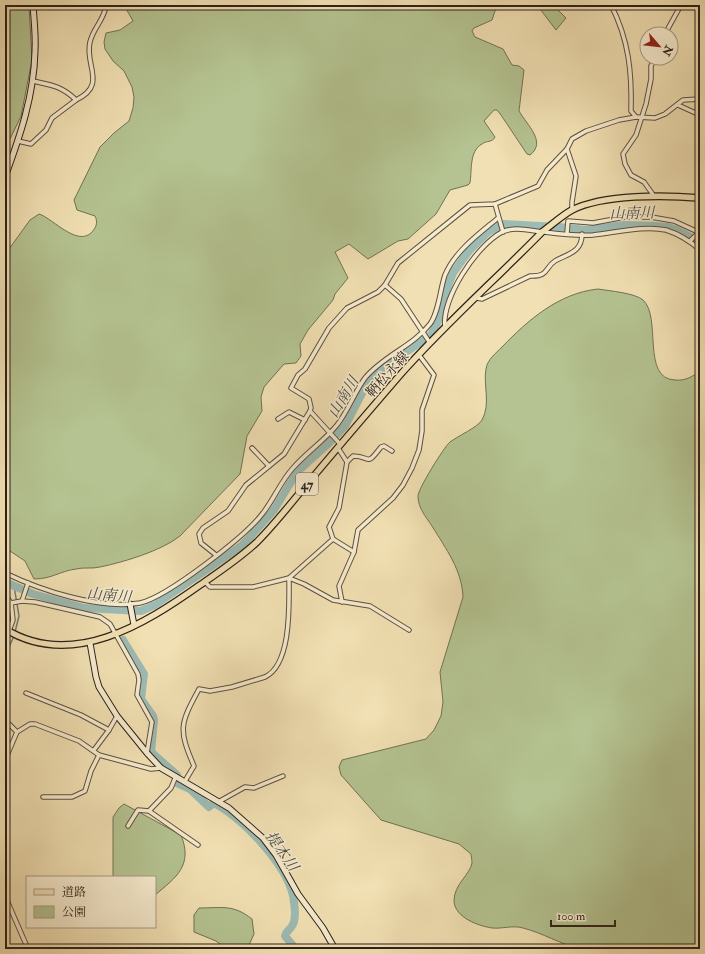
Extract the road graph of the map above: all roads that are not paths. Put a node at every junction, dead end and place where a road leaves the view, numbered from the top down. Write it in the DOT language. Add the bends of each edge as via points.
graph roads {
  1 [pos="33,5"];
  2 [pos="106,5"];
  3 [pos="610,5"];
  4 [pos="681,5"];
  5 [pos="669,26"];
  6 [pos="651,66"];
  7 [pos="33,81"];
  8 [pos="700,99"];
  9 [pos="76,100"];
  10 [pos="678,105"];
  11 [pos="700,115"];
  12 [pos="636,117"];
  13 [pos="641,118"];
  14 [pos="18,140"];
  15 [pos="567,149"];
  16 [pos="5,177"];
  17 [pos="654,197"];
  18 [pos="700,198"];
  19 [pos="495,204"];
  20 [pos="572,210"];
  21 [pos="498,219"];
  22 [pos="502,231"];
  23 [pos="544,231"];
  24 [pos="567,232"];
  25 [pos="698,232"];
  26 [pos="582,234"];
  27 [pos="691,241"];
  28 [pos="700,250"];
  29 [pos="386,285"];
  30 [pos="477,298"];
  31 [pos="445,329"];
  32 [pos="422,333"];
  33 [pos="430,342"];
  34 [pos="419,356"];
  35 [pos="310,411"];
  36 [pos="278,419"];
  37 [pos="305,420"];
  38 [pos="330,435"];
  39 [pos="338,445"];
  40 [pos="252,448"];
  41 [pos="392,451"];
  42 [pos="347,462"];
  43 [pos="269,466"];
  44 [pos="333,539"];
  45 [pos="354,552"];
  46 [pos="216,555"];
  47 [pos="5,573"];
  48 [pos="289,578"];
  49 [pos="205,582"];
  50 [pos="28,585"];
  51 [pos="5,595"];
  52 [pos="18,601"];
  53 [pos="342,602"];
  54 [pos="130,605"];
  55 [pos="134,625"];
  56 [pos="409,630"];
  57 [pos="8,631"];
  58 [pos="116,634"];
  59 [pos="5,642"];
  60 [pos="90,643"];
  61 [pos="26,693"];
  62 [pos="117,716"];
  63 [pos="5,720"];
  64 [pos="110,730"];
  65 [pos="17,732"];
  66 [pos="94,750"];
  67 [pos="147,753"];
  68 [pos="99,755"];
  69 [pos="5,760"];
  70 [pos="161,768"];
  71 [pos="176,776"];
  72 [pos="283,776"];
  73 [pos="185,781"];
  74 [pos="43,797"];
  75 [pos="220,801"];
  76 [pos="149,811"];
  77 [pos="128,826"];
  78 [pos="198,845"];
  79 [pos="5,896"];
  80 [pos="28,949"];
  81 [pos="335,949"];
  1 -- 7 [label="street" via="36,51"];
  2 -- 9 [label="street" via="106,12 92,33 89,43 93,83 84,96"];
  3 -- 12 [label="street" via="625,43 631,78 631,111"];
  4 -- 5 [label="street"];
  6 -- 13 [label="street" via="651,79"];
  7 -- 9 [label="street" via="57,86"];
  7 -- 14 [label="street" via="25,121"];
  8 -- 10 [label="street" via="683,100"];
  9 -- 14 [label="street" via="52,118 46,130 31,144"];
  10 -- 11 [label="street"];
  10 -- 13 [label="street" via="655,118"];
  12 -- 13 [label="street"];
  12 -- 15 [label="street" via="586,131 572,139"];
  13 -- 17 [label="street" via="634,141 623,154 631,175 644,182"];
  14 -- 16 [label="street"];
  15 -- 19 [label="street" via="547,170 538,186"];
  15 -- 20 [label="street" via="576,176"];
  17 -- 18 [label="main road, 鞆松永線 / 47"];
  17 -- 20 [label="main road, 鞆松永線 / 47" via="607,200"];
  19 -- 21 [label="street"];
  19 -- 29 [label="street" via="470,205 398,263"];
  20 -- 23 [label="main road, 鞆松永線 / 47"];
  21 -- 22 [label="street"];
  21 -- 32 [label="street" via="470,242 454,260 445,276 432,322"];
  22 -- 23 [label="street"];
  22 -- 31 [label="street" via="476,256 459,279 444,321"];
  23 -- 24 [label="street"];
  23 -- 30 [label="main road, 鞆松永線 / 47"];
  24 -- 25 [label="street" via="568,221 593,223 625,217 651,217 674,221"];
  24 -- 26 [label="street"];
  25 -- 27 [label="street"];
  26 -- 27 [label="street" via="665,230"];
  26 -- 30 [label="street" via="573,254 554,262 548,270 482,299"];
  27 -- 28 [label="street"];
  29 -- 32 [label="street" via="401,299"];
  29 -- 35 [label="street" via="347,308 329,328 291,386 309,399"];
  30 -- 31 [label="main road, 鞆松永線 / 47"];
  31 -- 33 [label="main road, 鞆松永線 / 47"];
  32 -- 33 [label="street"];
  32 -- 38 [label="street" via="374,369 362,383"];
  33 -- 34 [label="main road, 鞆松永線 / 47"];
  34 -- 39 [label="main road, 鞆松永線 / 47"];
  34 -- 45 [label="street" via="434,375 422,410 419,450 403,485 358,530"];
  35 -- 37 [label="street"];
  35 -- 38 [label="street"];
  36 -- 37 [label="street" via="289,412"];
  37 -- 43 [label="street" via="284,454"];
  38 -- 39 [label="street"];
  38 -- 46 [label="street" via="291,470 263,514 246,532"];
  39 -- 42 [label="street"];
  39 -- 49 [label="main road, 鞆松永線 / 47" via="256,542"];
  40 -- 43 [label="street"];
  41 -- 42 [label="street" via="384,446 371,460 353,456"];
  42 -- 44 [label="street" via="339,508 329,527"];
  43 -- 46 [label="street" via="242,489 228,511 203,528 200,534 202,543"];
  44 -- 45 [label="street"];
  44 -- 48 [label="street"];
  45 -- 53 [label="street" via="339,586"];
  46 -- 54 [label="street" via="173,586 148,600"];
  47 -- 50 [label="street"];
  48 -- 49 [label="street" via="253,587 210,587"];
  48 -- 53 [label="street"];
  48 -- 73 [label="street" via="289,611 283,656 265,677 210,691 199,689 183,728 183,740 194,766"];
  49 -- 55 [label="main road, 鞆松永線 / 47" via="158,614"];
  50 -- 52 [label="street"];
  50 -- 54 [label="street" via="76,598"];
  51 -- 52 [label="street"];
  52 -- 57 [label="street"];
  52 -- 58 [label="street" via="35,602 100,617 110,624"];
  53 -- 56 [label="street" via="370,606"];
  54 -- 55 [label="street"];
  55 -- 58 [label="main road, 鞆松永線 / 47"];
  57 -- 59 [label="street"];
  57 -- 60 [label="main road, 鞆松永線 / 47" via="49,644"];
  58 -- 60 [label="main road, 鞆松永線 / 47"];
  58 -- 67 [label="street" via="138,674 137,695 152,722"];
  60 -- 62 [label="street" via="99,687"];
  61 -- 64 [label="street" via="81,715"];
  62 -- 64 [label="street"];
  62 -- 67 [label="street"];
  63 -- 65 [label="street"];
  64 -- 66 [label="street"];
  65 -- 66 [label="street" via="30,724 35,724 79,741"];
  65 -- 69 [label="street"];
  66 -- 68 [label="street"];
  67 -- 70 [label="street"];
  68 -- 70 [label="street" via="151,769"];
  68 -- 74 [label="street" via="85,791 72,798"];
  70 -- 71 [label="street"];
  71 -- 73 [label="street"];
  71 -- 76 [label="street" via="171,788"];
  72 -- 75 [label="street" via="254,788 244,787"];
  73 -- 75 [label="street"];
  75 -- 81 [label="street" via="263,838"];
  76 -- 77 [label="street" via="138,810"];
  76 -- 78 [label="street"];
  79 -- 80 [label="street"];
}
